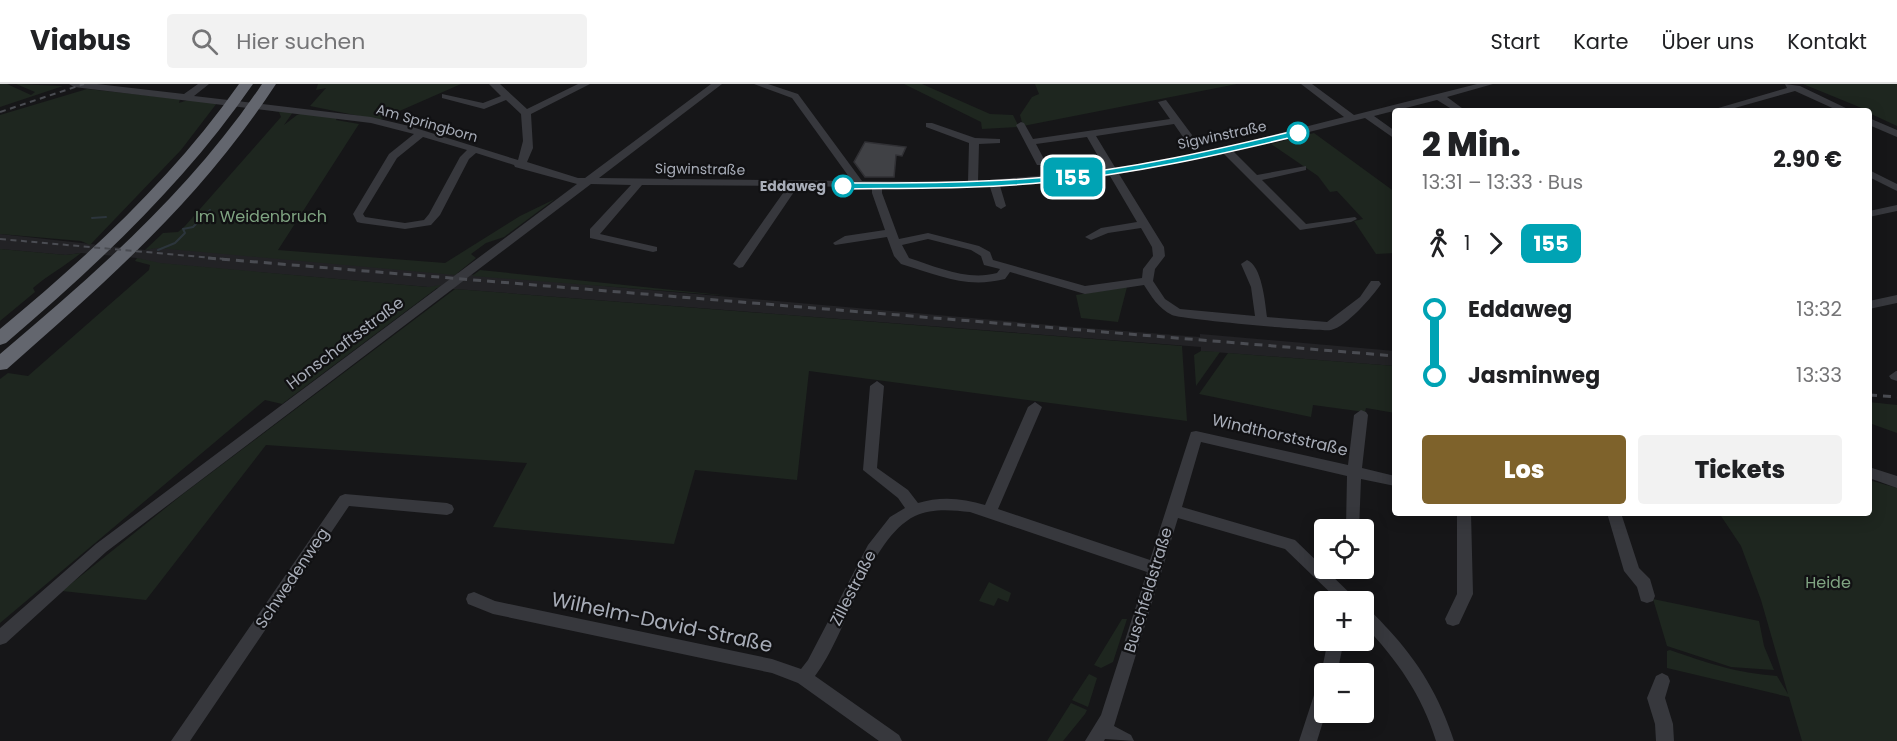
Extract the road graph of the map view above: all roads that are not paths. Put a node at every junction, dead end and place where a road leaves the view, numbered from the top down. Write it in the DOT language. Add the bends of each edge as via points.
graph roads {
  1 [pos="74,84"];
  2 [pos="204,84"];
  3 [pos="494,84"];
  4 [pos="585,84"];
  5 [pos="717,84"];
  6 [pos="759,84"];
  7 [pos="1306,84"];
  8 [pos="1488,84"];
  9 [pos="244,86"];
  10 [pos="1792,86"];
  11 [pos="268,87"];
  12 [pos="445,96"];
  13 [pos="509,96"];
  14 [pos="1440,97"];
  15 [pos="185,98"];
  16 [pos="1163,102"];
  17 [pos="1741,104"];
  18 [pos="1395,108"];
  19 [pos="1456,108"];
  20 [pos="1725,108"];
  21 [pos="1749,108"];
  22 [pos="1840,108"];
  23 [pos="1392,109"];
  24 [pos="526,113"];
  25 [pos="1367,115"];
  26 [pos="1353,119"];
  27 [pos="1176,121"];
  28 [pos="1872,122"];
  29 [pos="929,125"];
  30 [pos="1021,125"];
  31 [pos="422,133"];
  32 [pos="1090,134"];
  33 [pos="1392,134"];
  34 [pos="1897,134"];
  35 [pos="1187,135"];
  36 [pos="974,141"];
  37 [pos="996,141"];
  38 [pos="1030,142"];
  39 [pos="474,150"];
  40 [pos="1227,151"];
  41 [pos="1041,162"];
  42 [pos="519,165"];
  43 [pos="1302,168"];
  44 [pos="604,169"];
  45 [pos="1114,172"];
  46 [pos="1872,175"];
  47 [pos="1255,179"];
  48 [pos="586,182"];
  49 [pos="623,183"];
  50 [pos="639,183"];
  51 [pos="994,184"];
  52 [pos="794,185"];
  53 [pos="973,185"];
  54 [pos="858,186"];
  55 [pos="877,186"];
  56 [pos="1897,188"];
  57 [pos="1000,207"];
  58 [pos="1897,208"];
  59 [pos="1872,213"];
  60 [pos="1352,219"];
  61 [pos="1143,224"];
  62 [pos="1091,237"];
  63 [pos="894,238"];
  64 [pos="839,243"];
  65 [pos="653,249"];
  66 [pos="739,264"];
  67 [pos="1247,264"];
  68 [pos="1007,267"];
  69 [pos="1147,281"];
  70 [pos="1375,284"];
  71 [pos="1897,299"];
  72 [pos="1872,304"];
  73 [pos="1262,322"];
  74 [pos="0,339"];
  75 [pos="0,364"];
  76 [pos="877,386"];
  77 [pos="1035,407"];
  78 [pos="1361,415"];
  79 [pos="1196,436"];
  80 [pos="1355,471"];
  81 [pos="1872,473"];
  82 [pos="1392,479"];
  83 [pos="1897,482"];
  84 [pos="447,509"];
  85 [pos="915,510"];
  86 [pos="1172,510"];
  87 [pos="989,512"];
  88 [pos="1464,516"];
  89 [pos="1615,516"];
  90 [pos="1353,519"];
  91 [pos="1155,568"];
  92 [pos="1339,591"];
  93 [pos="1647,596"];
  94 [pos="474,599"];
  95 [pos="1453,619"];
  96 [pos="1374,626"];
  97 [pos="0,638"];
  98 [pos="804,678"];
  99 [pos="1662,681"];
  100 [pos="1314,723"];
  101 [pos="1099,735"];
  102 [pos="180,741"];
  103 [pos="893,741"];
  104 [pos="1125,741"];
  105 [pos="1308,741"];
  106 [pos="1445,741"];
  107 [pos="1665,741"];
  1 -- 15 [label="street, Am Springborn"];
  2 -- 15 [label="street"];
  3 -- 13 [label="street"];
  4 -- 24 [label="street"];
  5 -- 44 [label="street, Honschaftsstraße"];
  6 -- 54 [label="street" via="795,96"];
  7 -- 26 [label="street"];
  8 -- 14 [label="street, Sigwinstraße"];
  9 -- 74 [label="highway" via="173,176 117,234"];
  10 -- 17 [label="street"];
  10 -- 22 [label="street"];
  11 -- 75 [label="highway" via="199,177 143,236"];
  12 -- 13 [label="street" via="484,106"];
  13 -- 24 [label="street"];
  14 -- 18 [label="street, Sigwinstraße"];
  14 -- 19 [label="street"];
  15 -- 31 [label="street, Am Springborn" via="341,116"];
  16 -- 27 [label="street"];
  17 -- 20 [label="street"];
  17 -- 21 [label="street"];
  23 -- 25 [label="street, Sigwinstraße"];
  24 -- 42 [label="street" via="528,152"];
  25 -- 26 [label="street, Sigwinstraße"];
  25 -- 33 [label="street"];
  26 -- 40 [label="street, Sigwinstraße"];
  27 -- 32 [label="street"];
  27 -- 35 [label="street"];
  28 -- 34 [label="street"];
  29 -- 36 [label="street"];
  30 -- 38 [label="street"];
  31 -- 39 [label="street, Am Springborn"];
  31 -- 39 [label="street" via="393,156 358,214 362,220 405,226 427,223 465,157"];
  32 -- 38 [label="street"];
  32 -- 45 [label="street"];
  36 -- 37 [label="street"];
  36 -- 53 [label="street"];
  38 -- 41 [label="street"];
  39 -- 42 [label="street, Am Springborn"];
  40 -- 45 [label="street, Sigwinstraße"];
  40 -- 47 [label="street"];
  42 -- 48 [label="street, Am Springborn"];
  43 -- 47 [label="street"];
  44 -- 48 [label="street, Honschaftsstraße"];
  44 -- 49 [label="street" via="604,175"];
  45 -- 51 [label="street, Sigwinstraße"];
  45 -- 61 [label="street"];
  46 -- 56 [label="street"];
  47 -- 60 [label="street" via="1304,228"];
  48 -- 49 [label="street, Sigwinstraße"];
  48 -- 97 [label="street, Honschaftsstraße" via="101,548"];
  49 -- 50 [label="street, Sigwinstraße"];
  50 -- 52 [label="street, Sigwinstraße"];
  50 -- 65 [label="street" via="594,231 594,236"];
  51 -- 53 [label="street, Sigwinstraße"];
  51 -- 57 [label="street"];
  52 -- 54 [label="street, Sigwinstraße"];
  52 -- 66 [label="street"];
  53 -- 55 [label="street, Sigwinstraße"];
  54 -- 55 [label="street, Sigwinstraße"];
  55 -- 63 [label="street"];
  58 -- 59 [label="street"];
  61 -- 62 [label="street" via="1105,230"];
  61 -- 69 [label="street" via="1158,247 1159,256 1149,269"];
  63 -- 64 [label="street" via="845,239"];
  63 -- 68 [label="street" via="928,236 975,248 986,254 988,262"];
  63 -- 68 [label="street" via="905,261 969,280 1001,276"];
  67 -- 73 [label="street" via="1257,287"];
  68 -- 69 [label="street" via="1085,290"];
  69 -- 73 [label="street" via="1161,302 1177,314"];
  70 -- 73 [label="street" via="1364,300 1330,326"];
  71 -- 72 [label="street"];
  76 -- 85 [label="street" via="870,470 909,499"];
  77 -- 87 [label="street"];
  78 -- 80 [label="street, Windthorststraße"];
  79 -- 80 [label="street, Windthorststraße"];
  79 -- 86 [label="street, Buschfeldstraße"];
  80 -- 82 [label="street, Windthorststraße"];
  80 -- 90 [label="street, Windthorststraße"];
  81 -- 83 [label="street"];
  84 -- 102 [label="street, Schwedenweg" via="345,500"];
  85 -- 87 [label="street, Zillestraße" via="956,504"];
  85 -- 98 [label="street, Zillestraße" via="893,522 877,542"];
  86 -- 91 [label="street, Buschfeldstraße"];
  86 -- 92 [label="street" via="1290,544"];
  87 -- 91 [label="street, Zillestraße"];
  88 -- 95 [label="street" via="1465,594"];
  89 -- 93 [label="street" via="1632,571 1644,584"];
  91 -- 101 [label="street, Buschfeldstraße"];
  94 -- 98 [label="street, Wilhelm-David-Straße" via="493,608 755,661"];
  96 -- 106 [label="street" via="1416,672"];
  98 -- 103 [label="street, Wilhelm-David-Straße"];
  99 -- 107 [label="street" via="1656,698"];
  100 -- 105 [label="street"];
  101 -- 104 [label="street"];
}
